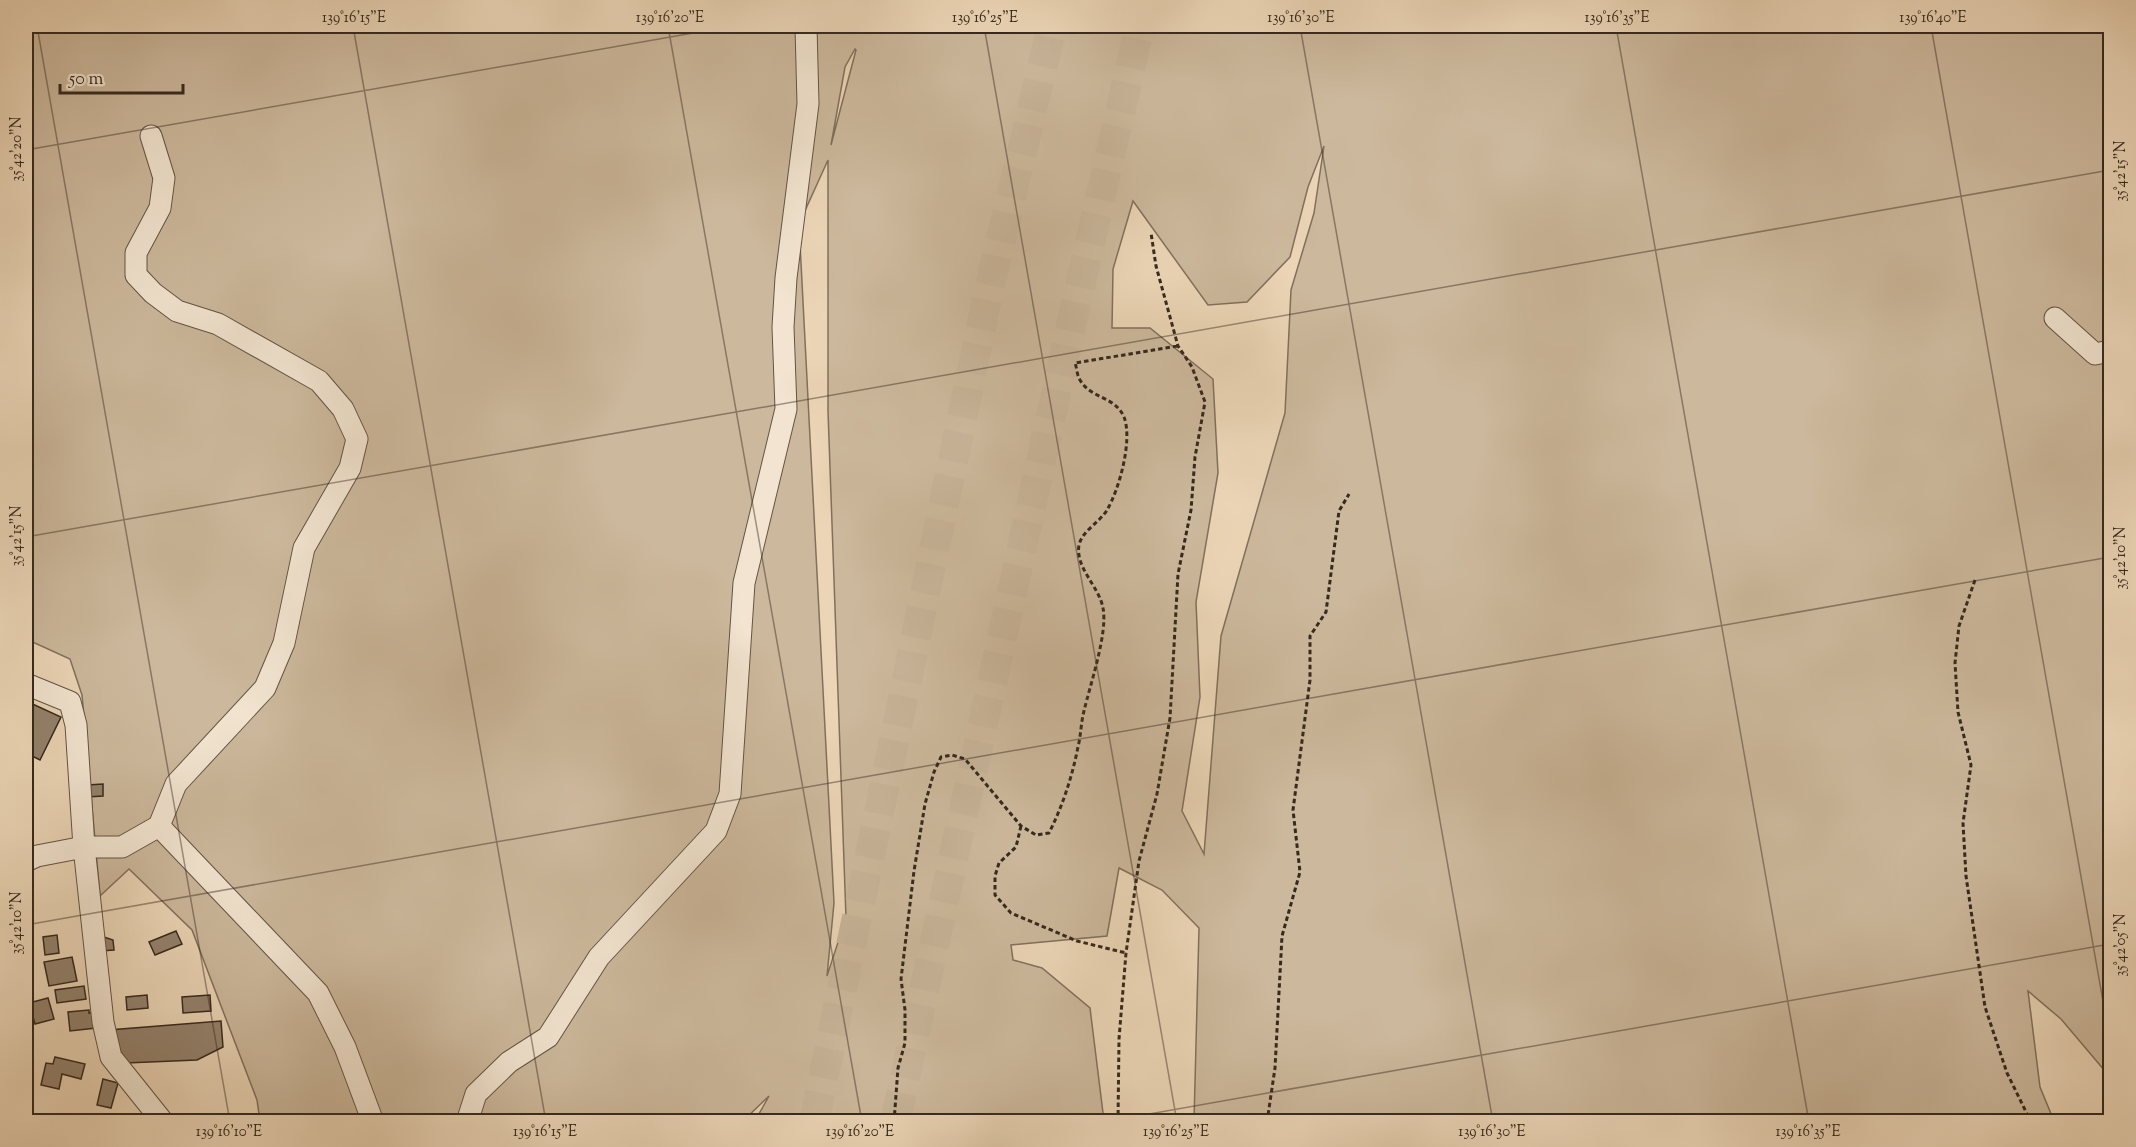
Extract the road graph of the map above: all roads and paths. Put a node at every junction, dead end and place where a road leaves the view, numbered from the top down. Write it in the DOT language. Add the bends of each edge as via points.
graph roads {
  1 [pos="807,26"];
  2 [pos="151,136"];
  3 [pos="1151,233"];
  4 [pos="2055,318"];
  5 [pos="1178,346"];
  6 [pos="2110,351"];
  7 [pos="1348,494"];
  8 [pos="1975,580"];
  9 [pos="26,684"];
  10 [pos="159,826"];
  11 [pos="1021,826"];
  12 [pos="84,848"];
  13 [pos="26,861"];
  14 [pos="1126,953"];
  15 [pos="163,1122"];
  16 [pos="373,1122"];
  17 [pos="467,1122"];
  18 [pos="894,1122"];
  19 [pos="1118,1122"];
  20 [pos="1266,1122"];
  21 [pos="2031,1122"];
  1 -- 17 [label="street" via="808,104 785,288 786,409 744,583 730,794 716,831 599,957 548,1037 509,1062 476,1094"];
  2 -- 10 [label="street" via="164,178 160,208 136,253 136,275 177,311 218,324 319,381 343,409 357,439 350,468 304,548 284,643 265,688 176,784"];
  3 -- 5 [label="path"];
  4 -- 6 [label="street" via="2095,354"];
  5 -- 11 [label="path" via="1076,363 1080,380 1093,393 1113,400 1125,418 1124,465 1106,511 1079,545 1082,567 1104,609 1072,773 1049,833 1036,835"];
  5 -- 14 [label="path" via="1192,367 1205,402 1178,574 1170,718 1157,794 1139,861"];
  7 -- 20 [label="path" via="1339,511 1326,612 1310,636 1310,680 1293,810 1300,872 1282,936 1275,1068"];
  8 -- 21 [label="path" via="1959,626 1955,663 1958,712 1971,765 1963,823 1966,876 1985,1007 2007,1073"];
  9 -- 12 [label="street" via="70,702 76,725"];
  10 -- 12 [label="street" via="122,847"];
  10 -- 16 [label="street" via="318,993 345,1047"];
  11 -- 14 [label="path" via="1016,847 999,863 995,894 1011,913 1077,940"];
  11 -- 18 [label="path" via="965,759 941,757 925,804 914,871 901,979 905,1043 898,1068"];
  12 -- 13 [label="street"];
  12 -- 15 [label="street" via="103,1022 111,1057"];
  14 -- 19 [label="path"];
}
